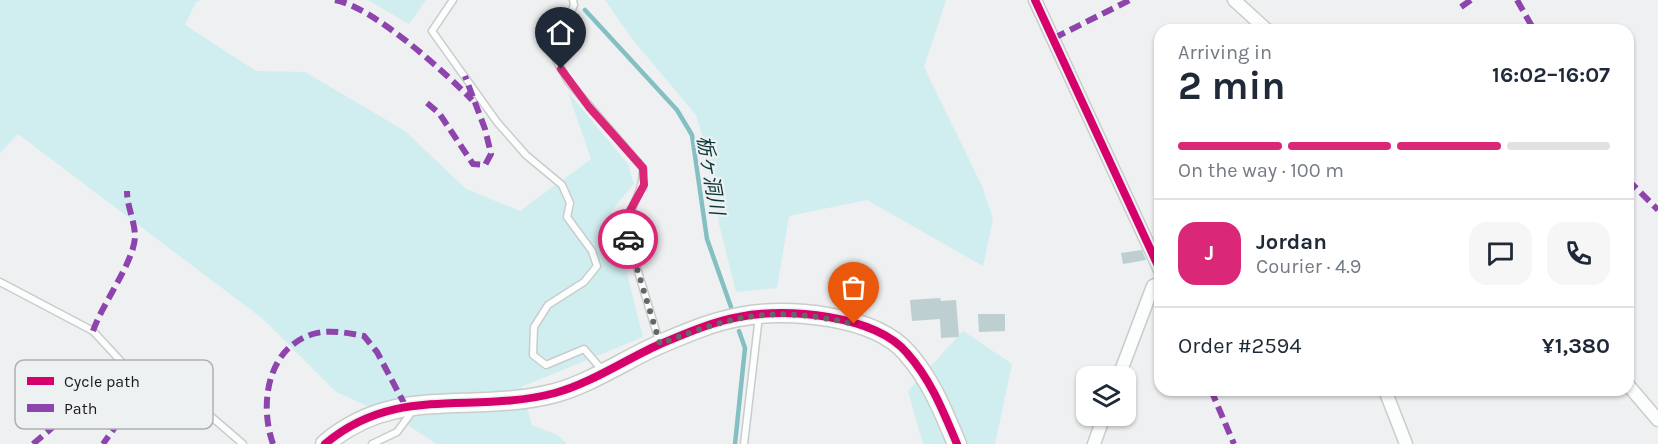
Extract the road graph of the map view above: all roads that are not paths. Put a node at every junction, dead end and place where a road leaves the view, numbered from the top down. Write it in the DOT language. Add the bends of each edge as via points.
graph roads {
  1 [pos="453,0"];
  2 [pos="573,0"];
  3 [pos="1035,0"];
  4 [pos="1234,0"];
  5 [pos="1260,24"];
  6 [pos="1154,257"];
  7 [pos="0,282"];
  8 [pos="1154,286"];
  9 [pos="759,315"];
  10 [pos="660,344"];
  11 [pos="120,360"];
  12 [pos="1123,366"];
  13 [pos="603,371"];
  14 [pos="1634,393"];
  15 [pos="1387,396"];
  16 [pos="416,406"];
  17 [pos="213,418"];
  18 [pos="1658,420"];
  19 [pos="1100,426"];
  20 [pos="243,444"];
  21 [pos="325,444"];
  22 [pos="372,444"];
  23 [pos="744,444"];
  24 [pos="957,444"];
  25 [pos="1094,444"];
  26 [pos="1406,444"];
  1 -- 13 [label="lane" via="432,30 497,122 526,155 562,185 570,203 567,217 592,251 597,266 584,282 548,306 534,327 533,355 546,365 584,349"];
  2 -- 10 [label="lane" via="554,56 568,81 643,168 644,185 626,218 627,235"];
  3 -- 6 [label="street"];
  4 -- 5 [label="street"];
  7 -- 11 [label="lane" via="93,331"];
  8 -- 12 [label="street"];
  9 -- 10 [label="street" via="711,324"];
  9 -- 23 [label="lane"];
  9 -- 24 [label="street" via="794,314 875,329 906,351 935,390"];
  10 -- 13 [label="street"];
  13 -- 16 [label="street" via="556,393"];
  14 -- 18 [label="street"];
  15 -- 26 [label="street"];
  16 -- 21 [label="street" via="405,405 361,418"];
  16 -- 22 [label="lane" via="397,432"];
  17 -- 20 [label="lane"];
  19 -- 25 [label="street"];
}
